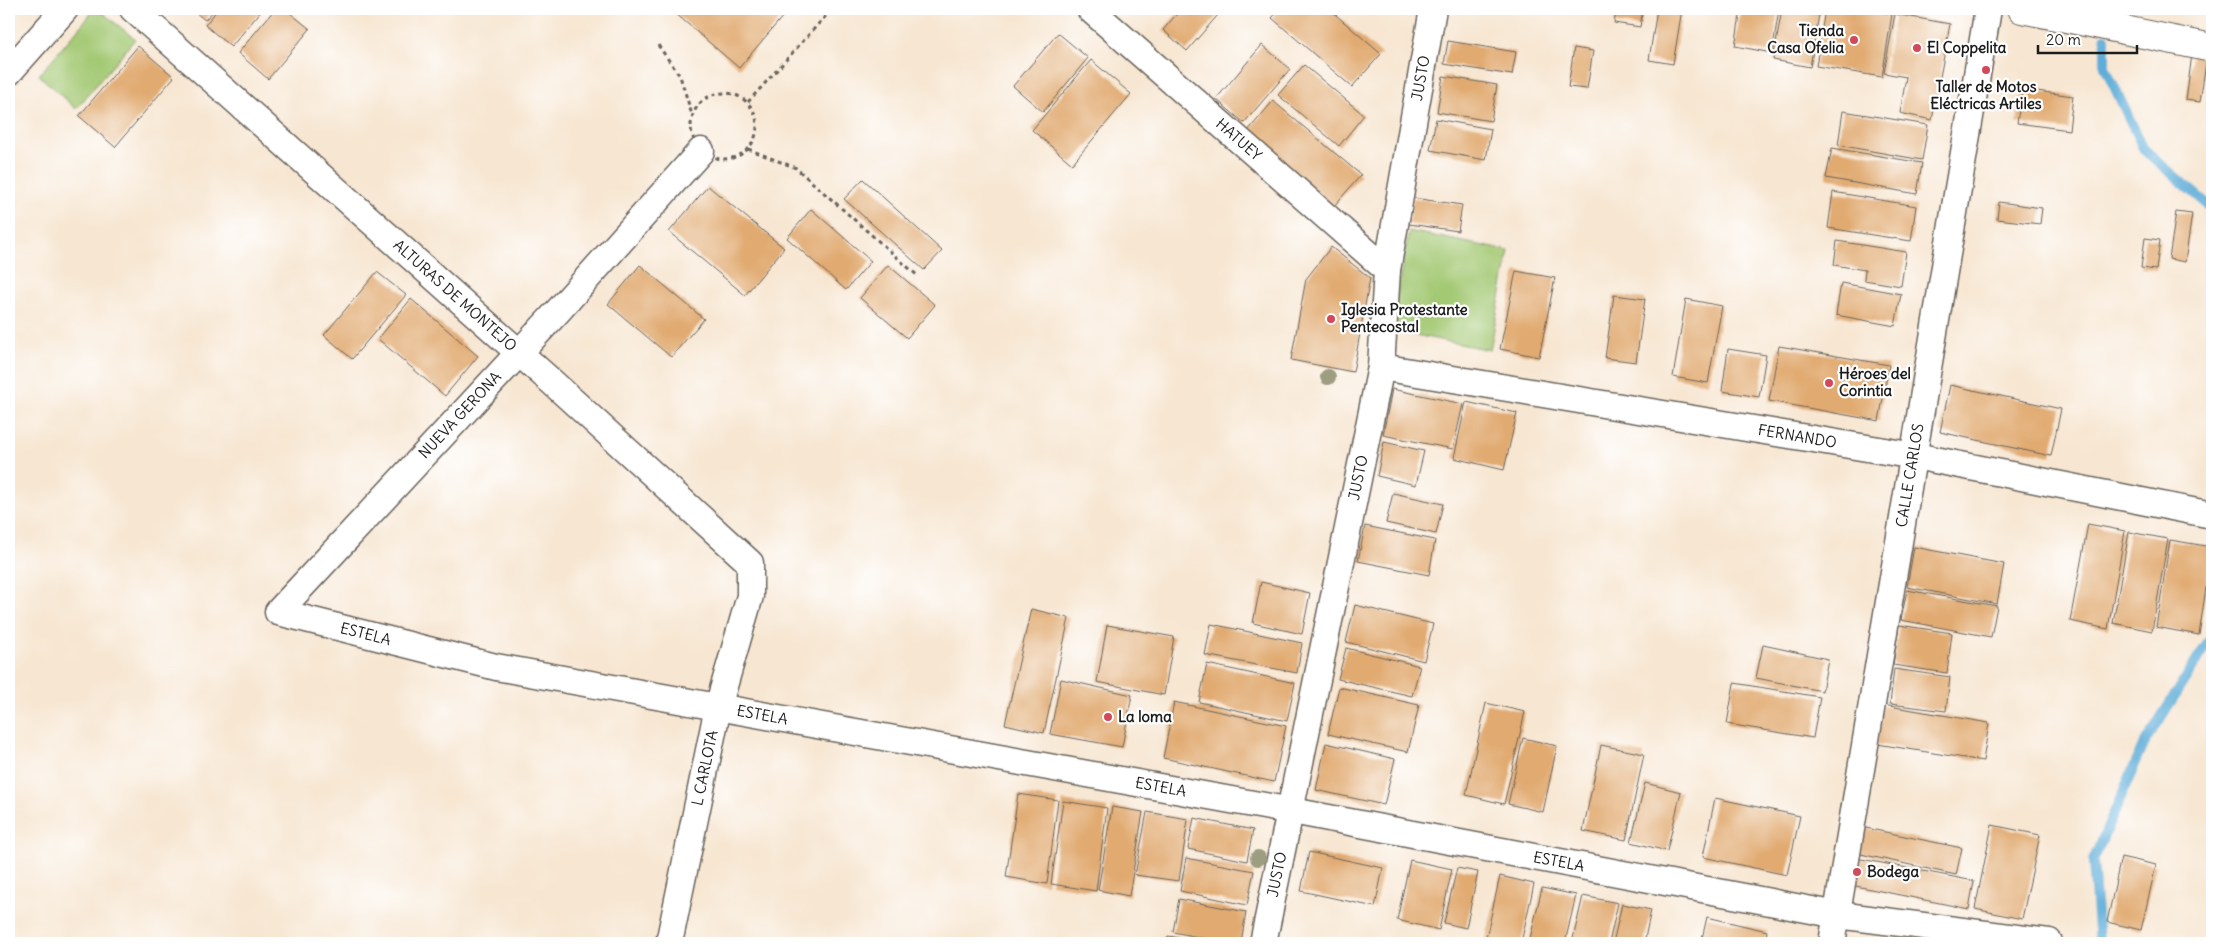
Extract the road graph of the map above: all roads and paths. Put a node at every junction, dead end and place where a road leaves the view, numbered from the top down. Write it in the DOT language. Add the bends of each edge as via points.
graph roads {
  1 [pos="64,9"];
  2 [pos="133,9"];
  3 [pos="832,9"];
  4 [pos="1090,9"];
  5 [pos="1433,9"];
  6 [pos="1988,9"];
  7 [pos="2022,9"];
  8 [pos="658,45"];
  9 [pos="2212,48"];
  10 [pos="9,72"];
  11 [pos="748,102"];
  12 [pos="692,116"];
  13 [pos="748,149"];
  14 [pos="701,150"];
  15 [pos="1387,270"];
  16 [pos="920,276"];
  17 [pos="518,353"];
  18 [pos="1381,366"];
  19 [pos="1914,456"];
  20 [pos="2208,514"];
  21 [pos="750,596"];
  22 [pos="278,612"];
  23 [pos="718,707"];
  24 [pos="1292,811"];
  25 [pos="1838,915"];
  26 [pos="2049,942"];
  27 [pos="668,943"];
  28 [pos="1263,943"];
  29 [pos="1832,943"];
  1 -- 10 [label="street"];
  2 -- 17 [label="street, ALTURAS DE MONTEJO"];
  3 -- 11 [label="path"];
  4 -- 15 [label="street, HATUEY"];
  5 -- 15 [label="street, JUSTO"];
  6 -- 19 [label="street, CALLE CARLOS"];
  7 -- 9 [label="main road"];
  8 -- 12 [label="path" via="680,76"];
  11 -- 12 [label="path" via="735,94 720,92 706,97"];
  11 -- 13 [label="path" via="756,115 758,130"];
  12 -- 14 [label="path" via="692,138"];
  13 -- 14 [label="path" via="728,159 714,158"];
  13 -- 16 [label="path" via="796,168"];
  14 -- 17 [label="street, NUEVA GERONA"];
  15 -- 18 [label="street, JUSTO"];
  17 -- 21 [label="street, ALTURAS DE MONTEJO" via="750,564"];
  17 -- 22 [label="street, NUEVA GERONA"];
  18 -- 19 [label="street, FERNANDO"];
  18 -- 24 [label="street, JUSTO"];
  19 -- 20 [label="street, FERNANDO"];
  19 -- 25 [label="street, CALLE CARLOS"];
  21 -- 23 [label="street, L CARLOTA"];
  22 -- 23 [label="street, ESTELA" via="496,667"];
  23 -- 24 [label="street, ESTELA"];
  23 -- 27 [label="street, L CARLOTA"];
  24 -- 25 [label="street, ESTELA"];
  24 -- 28 [label="street, JUSTO"];
  25 -- 26 [label="street, ESTELA"];
  25 -- 29 [label="street, CALLE CARLOS"];
}
